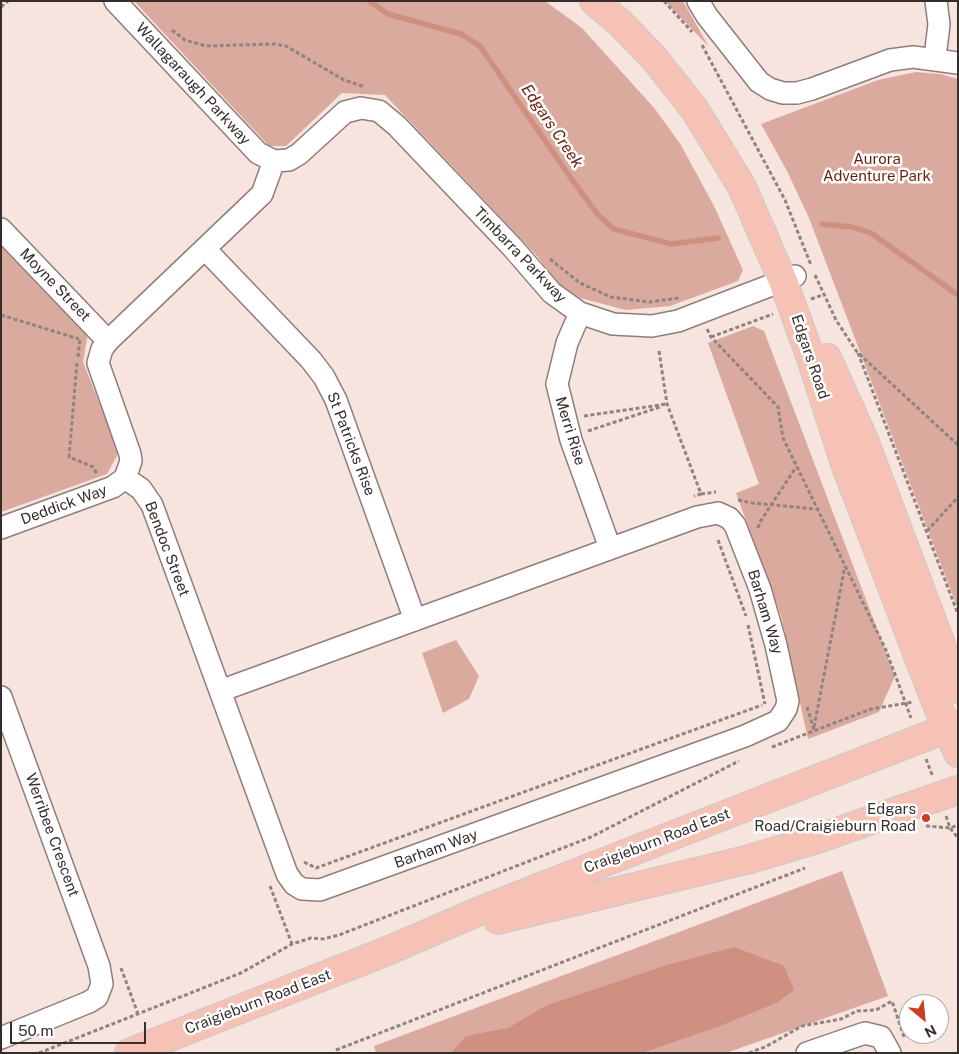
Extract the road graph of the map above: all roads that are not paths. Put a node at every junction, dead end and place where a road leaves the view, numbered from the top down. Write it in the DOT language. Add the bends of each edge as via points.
graph roads {
  1 [pos="115,1"];
  2 [pos="594,1"];
  3 [pos="625,1"];
  4 [pos="698,1"];
  5 [pos="936,1"];
  6 [pos="935,58"];
  7 [pos="958,63"];
  8 [pos="274,161"];
  9 [pos="1,229"];
  10 [pos="205,250"];
  11 [pos="789,278"];
  12 [pos="580,313"];
  13 [pos="94,336"];
  14 [pos="124,478"];
  15 [pos="1,528"];
  16 [pos="610,548"];
  17 [pos="415,620"];
  18 [pos="220,691"];
  19 [pos="945,692"];
  20 [pos="1,697"];
  21 [pos="5,721"];
  22 [pos="952,726"];
  23 [pos="958,753"];
  24 [pos="958,790"];
  25 [pos="295,868"];
  26 [pos="387,951"];
  27 [pos="1,1038"];
  28 [pos="128,1053"];
  29 [pos="807,1053"];
  30 [pos="890,1053"];
  1 -- 8 [label="street, Wallagaraugh Parkway" via="258,153"];
  2 -- 11 [label="main road, Edgars Road" via="654,58 695,110 742,187"];
  3 -- 11 [label="main road, Edgars Road" via="657,34 686,72 736,148 759,191"];
  4 -- 6 [label="street" via="759,82 783,93 812,89 890,60"];
  5 -- 6 [label="street" via="939,24"];
  6 -- 7 [label="street"];
  8 -- 10 [label="street" via="262,194"];
  8 -- 12 [label="street, Timbarra Parkway" via="293,158 352,109 378,111 387,116 506,241 552,294"];
  9 -- 13 [label="street, Moyne Street"];
  10 -- 13 [label="street"];
  10 -- 17 [label="street, St Patricks Rise" via="324,377 336,400"];
  11 -- 12 [label="street, Timbarra Parkway" via="678,322 652,326 613,324"];
  11 -- 19 [label="main road, Edgars Road" via="807,301 844,461"];
  12 -- 16 [label="street, Merri Rise" via="566,343 557,384 571,440"];
  13 -- 14 [label="street" via="102,349 98,363 132,462"];
  14 -- 15 [label="street, Deddick Way" via="103,491"];
  14 -- 18 [label="street, Bendoc Street" via="141,489 152,504"];
  16 -- 17 [label="street"];
  16 -- 25 [label="street, Barham Way" via="704,504 735,525 770,618 788,701 783,716 772,725 320,890 302,889 294,884"];
  17 -- 18 [label="street"];
  18 -- 25 [label="street, Bendoc Street"];
  19 -- 22 [label="main road, Edgars Road"];
  20 -- 21 [label="street, Werribee Crescent"];
  21 -- 27 [label="street, Werribee Crescent" via="102,974 101,990 89,1002"];
  22 -- 23 [label="main road, Edgars Road"];
  22 -- 26 [label="main road, Craigieburn Road East" via="482,910"];
  24 -- 26 [label="main road, Craigieburn Road East" via="746,860 524,912"];
  26 -- 28 [label="main road, Craigieburn Road East"];
  29 -- 30 [label="street" via="865,1033 881,1037"];
}
